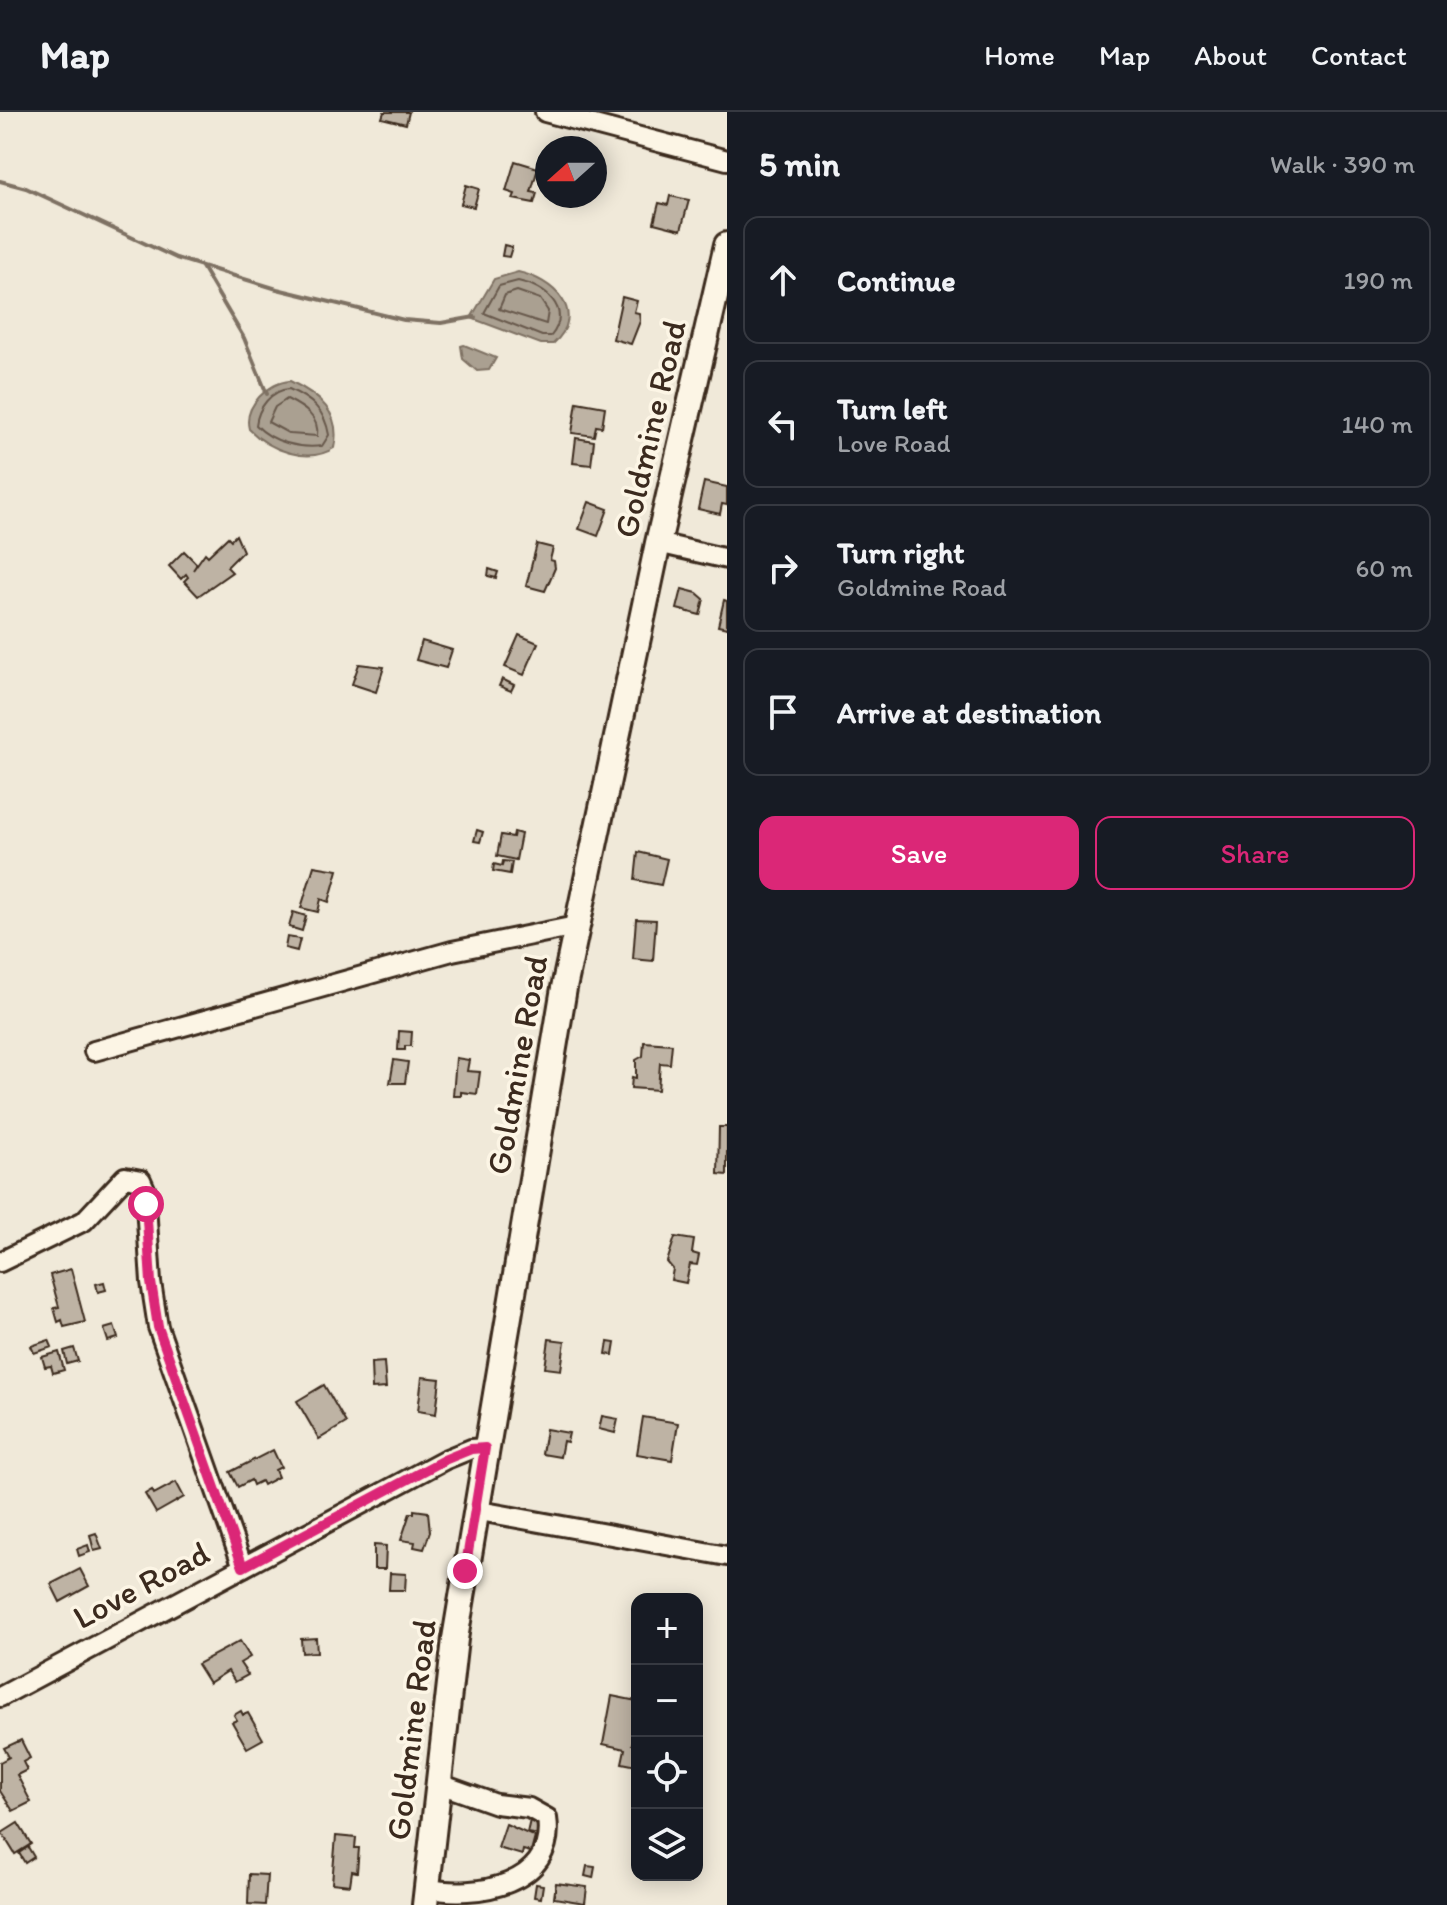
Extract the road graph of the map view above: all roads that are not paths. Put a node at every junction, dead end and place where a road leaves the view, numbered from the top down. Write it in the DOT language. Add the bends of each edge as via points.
graph roads {
  1 [pos="545,112"];
  2 [pos="727,160"];
  3 [pos="727,245"];
  4 [pos="658,543"];
  5 [pos="727,559"];
  6 [pos="576,926"];
  7 [pos="94,1051"];
  8 [pos="0,1262"];
  9 [pos="485,1448"];
  10 [pos="474,1510"];
  11 [pos="727,1556"];
  12 [pos="243,1567"];
  13 [pos="0,1697"];
  14 [pos="437,1783"];
  15 [pos="426,1896"];
  1 -- 2 [label="street"];
  3 -- 4 [label="main road, Goldmine Road"];
  4 -- 5 [label="street"];
  4 -- 6 [label="main road, Goldmine Road"];
  6 -- 7 [label="street" via="452,951"];
  6 -- 9 [label="main road, Goldmine Road"];
  8 -- 12 [label="street" via="84,1221 125,1177 141,1180 158,1327"];
  9 -- 10 [label="main road, Goldmine Road"];
  9 -- 12 [label="street, Love Road" via="444,1460"];
  10 -- 11 [label="street"];
  10 -- 14 [label="main road, Goldmine Road"];
  12 -- 13 [label="street, Love Road"];
  14 -- 15 [label="main road, Goldmine Road"];
  14 -- 15 [label="street" via="496,1804 529,1808 547,1818 549,1834 539,1862 502,1886"];
}
